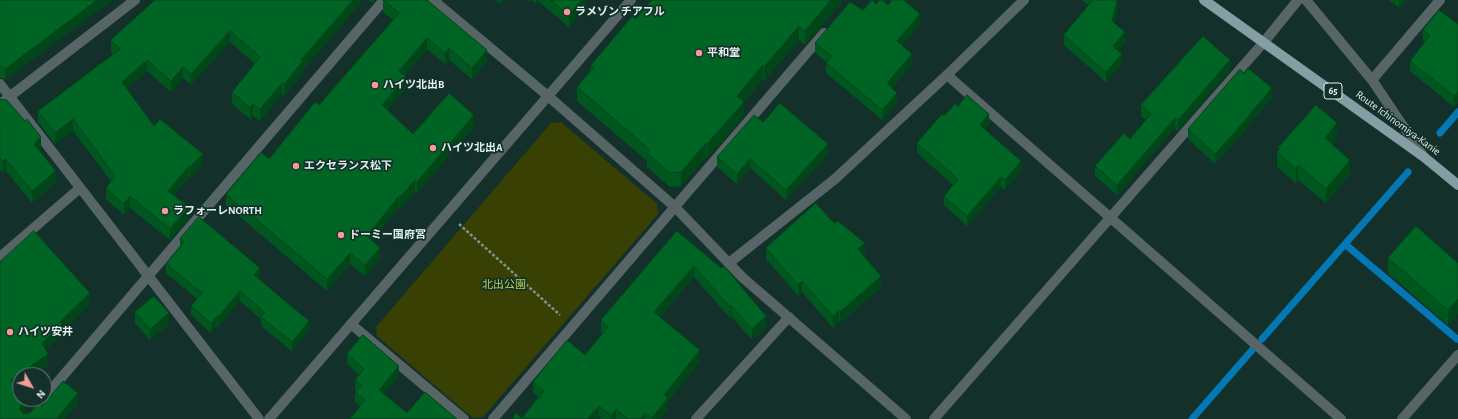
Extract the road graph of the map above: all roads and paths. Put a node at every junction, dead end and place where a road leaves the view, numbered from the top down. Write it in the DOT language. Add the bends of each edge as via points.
graph roads {
  1 [pos="135,0"];
  2 [pos="384,0"];
  3 [pos="433,0"];
  4 [pos="631,0"];
  5 [pos="1024,0"];
  6 [pos="1204,0"];
  7 [pos="1298,0"];
  8 [pos="1306,0"];
  9 [pos="1440,0"];
  10 [pos="832,24"];
  11 [pos="1264,42"];
  12 [pos="947,75"];
  13 [pos="1372,80"];
  14 [pos="0,84"];
  15 [pos="9,96"];
  16 [pos="548,96"];
  17 [pos="0,104"];
  18 [pos="1424,156"];
  19 [pos="1458,184"];
  20 [pos="80,188"];
  21 [pos="675,207"];
  22 [pos="447,213"];
  23 [pos="1110,217"];
  24 [pos="0,257"];
  25 [pos="729,263"];
  26 [pos="148,275"];
  27 [pos="789,317"];
  28 [pos="351,324"];
  29 [pos="573,326"];
  30 [pos="1458,354"];
  31 [pos="52,388"];
  32 [pos="259,419"];
  33 [pos="269,419"];
  34 [pos="464,419"];
  35 [pos="493,419"];
  36 [pos="696,419"];
  37 [pos="906,419"];
  38 [pos="934,419"];
  39 [pos="1341,419"];
  40 [pos="1402,419"];
  1 -- 15 [label="street"];
  2 -- 26 [label="street"];
  3 -- 16 [label="street"];
  4 -- 16 [label="street"];
  5 -- 12 [label="street"];
  6 -- 11 [label="main road, Route Ichinomiya-Kanie / 65"];
  7 -- 11 [label="street"];
  8 -- 13 [label="street"];
  9 -- 13 [label="street"];
  10 -- 21 [label="street"];
  11 -- 18 [label="main road, Route Ichinomiya-Kanie / 65"];
  11 -- 23 [label="street"];
  12 -- 23 [label="street"];
  12 -- 25 [label="street" via="835,179"];
  13 -- 18 [label="street"];
  14 -- 15 [label="street"];
  15 -- 17 [label="street"];
  15 -- 20 [label="street"];
  16 -- 21 [label="street"];
  16 -- 22 [label="street"];
  18 -- 19 [label="main road, Route Ichinomiya-Kanie / 65"];
  20 -- 24 [label="street"];
  20 -- 26 [label="street"];
  21 -- 25 [label="street"];
  21 -- 29 [label="street"];
  22 -- 28 [label="street"];
  22 -- 29 [label="path"];
  23 -- 38 [label="street"];
  23 -- 39 [label="street"];
  25 -- 27 [label="street"];
  26 -- 31 [label="street"];
  26 -- 32 [label="street"];
  27 -- 36 [label="street"];
  27 -- 37 [label="street"];
  28 -- 33 [label="street"];
  28 -- 34 [label="street"];
  29 -- 35 [label="street"];
  30 -- 40 [label="street"];
}
